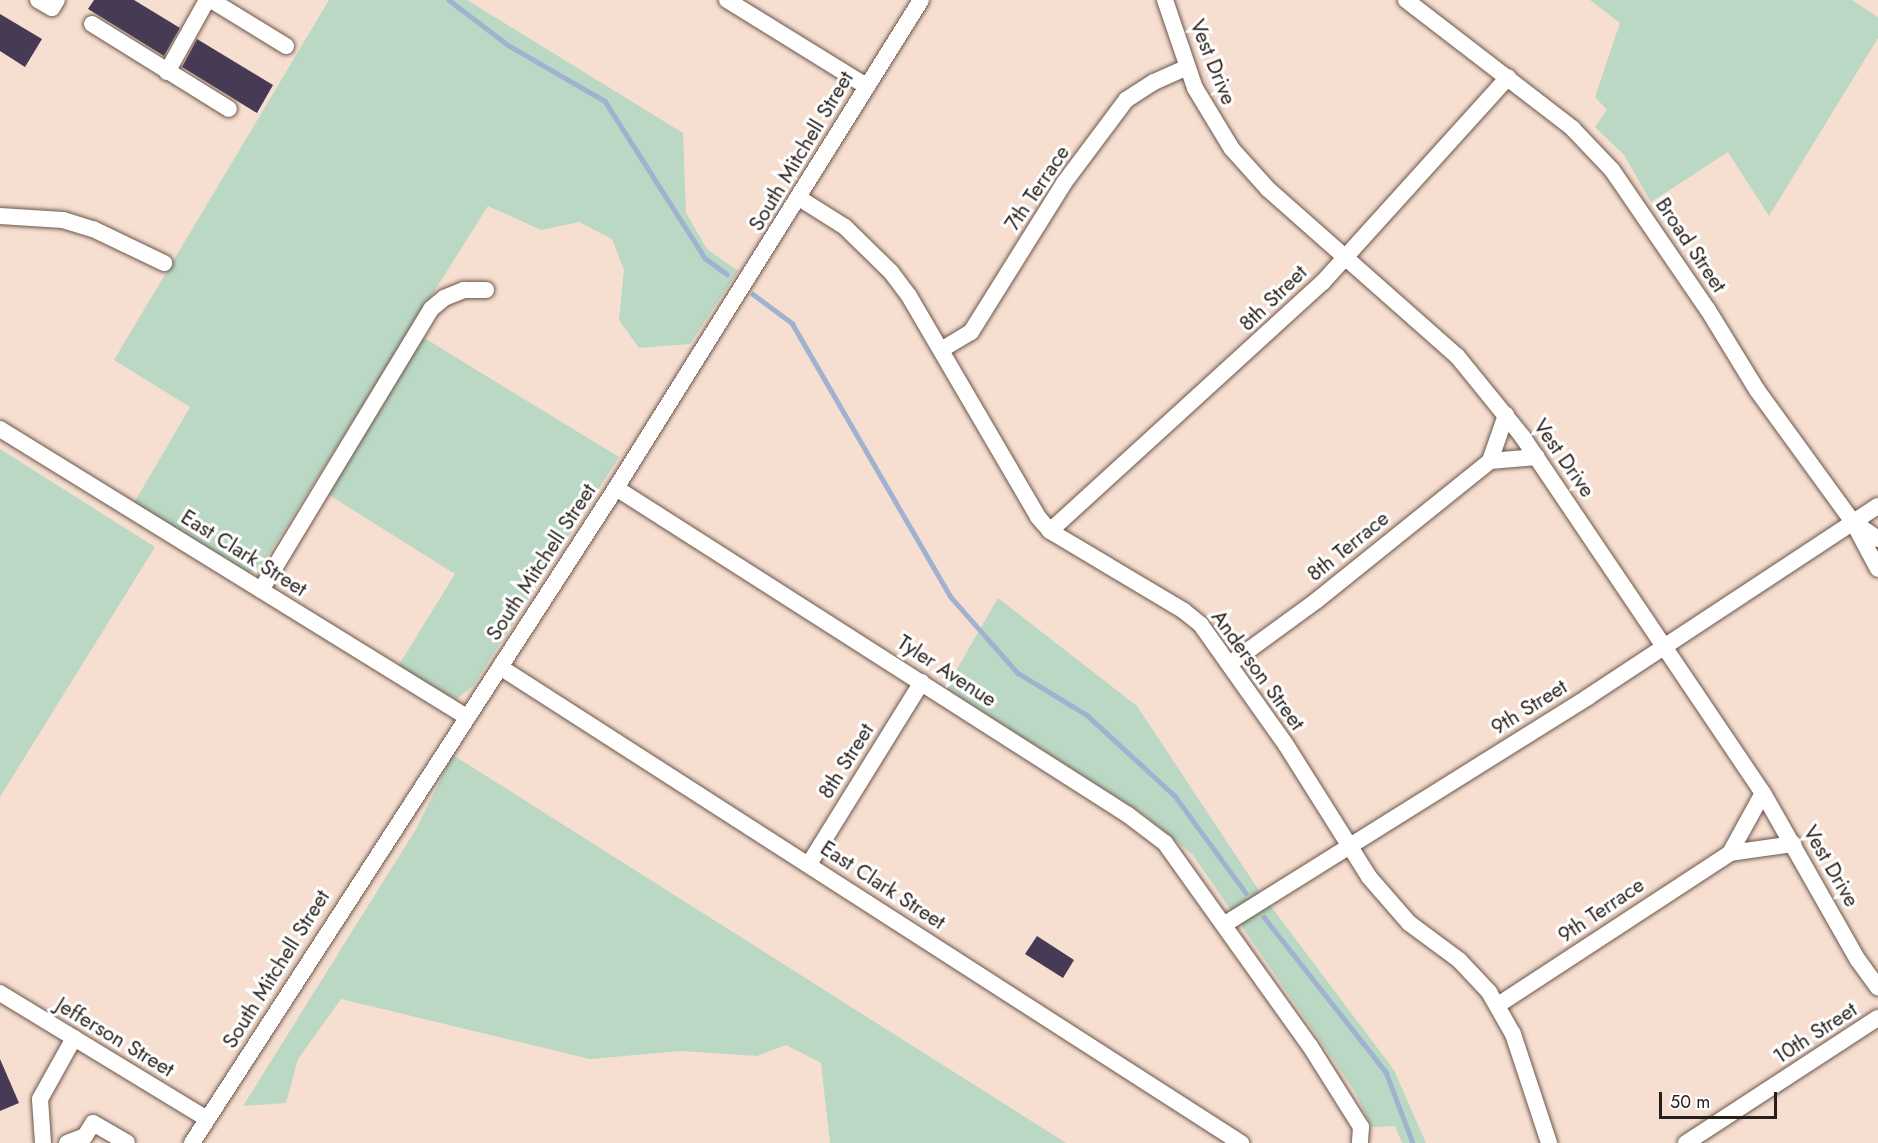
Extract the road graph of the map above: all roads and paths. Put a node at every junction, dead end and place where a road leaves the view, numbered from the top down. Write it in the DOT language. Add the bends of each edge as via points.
graph roads {
  1 [pos="38,0"];
  2 [pos="57,0"];
  3 [pos="209,0"];
  4 [pos="727,0"];
  5 [pos="921,0"];
  6 [pos="1165,0"];
  7 [pos="1406,0"];
  8 [pos="92,24"];
  9 [pos="286,46"];
  10 [pos="1186,68"];
  11 [pos="167,72"];
  12 [pos="1508,77"];
  13 [pos="866,86"];
  14 [pos="229,109"];
  15 [pos="800,198"];
  16 [pos="0,216"];
  17 [pos="1347,256"];
  18 [pos="164,263"];
  19 [pos="486,290"];
  20 [pos="942,350"];
  21 [pos="1506,415"];
  22 [pos="0,429"];
  23 [pos="1537,457"];
  24 [pos="1490,460"];
  25 [pos="616,488"];
  26 [pos="1878,506"];
  27 [pos="1853,522"];
  28 [pos="1050,531"];
  29 [pos="1878,540"];
  30 [pos="1878,568"];
  31 [pos="261,590"];
  32 [pos="1662,648"];
  33 [pos="1231,663"];
  34 [pos="500,667"];
  35 [pos="922,682"];
  36 [pos="465,716"];
  37 [pos="1762,794"];
  38 [pos="1793,844"];
  39 [pos="1347,847"];
  40 [pos="1730,853"];
  41 [pos="809,864"];
  42 [pos="1225,924"];
  43 [pos="1878,988"];
  44 [pos="0,993"];
  45 [pos="1498,1005"];
  46 [pos="1878,1018"];
  47 [pos="74,1038"];
  48 [pos="207,1119"];
  49 [pos="43,1143"];
  50 [pos="67,1143"];
  51 [pos="127,1143"];
  52 [pos="192,1143"];
  53 [pos="1241,1143"];
  54 [pos="1360,1143"];
  55 [pos="1549,1143"];
  56 [pos="1686,1143"];
  1 -- 2 [label="street" via="52,8"];
  3 -- 9 [label="street"];
  3 -- 11 [label="street"];
  4 -- 13 [label="street"];
  5 -- 13 [label="street, South Mitchell Street"];
  6 -- 10 [label="street, Vest Drive"];
  7 -- 12 [label="street, Broad Street"];
  8 -- 11 [label="street"];
  10 -- 17 [label="street, Vest Drive" via="1232,149 1268,189"];
  10 -- 20 [label="street, 7th Terrace" via="1126,100 1064,183 971,332"];
  11 -- 14 [label="street"];
  12 -- 17 [label="street, 8th Street"];
  12 -- 27 [label="street, Broad Street" via="1572,128 1612,170 1696,291 1757,390"];
  13 -- 15 [label="street, South Mitchell Street"];
  15 -- 20 [label="street, Anderson Street" via="845,226 877,256 909,296"];
  15 -- 25 [label="street, South Mitchell Street"];
  16 -- 18 [label="street" via="63,220"];
  17 -- 21 [label="street, Vest Drive" via="1457,356"];
  17 -- 28 [label="street, 8th Street" via="1267,336"];
  19 -- 31 [label="street" via="464,290 444,298 431,309"];
  20 -- 28 [label="street, Anderson Street" via="990,440"];
  21 -- 23 [label="street, Vest Drive"];
  21 -- 24 [label="street"];
  22 -- 31 [label="street, East Clark Street"];
  23 -- 24 [label="street"];
  23 -- 32 [label="street, Vest Drive"];
  24 -- 33 [label="street, 8th Terrace" via="1316,601"];
  25 -- 34 [label="street, South Mitchell Street"];
  25 -- 35 [label="street, Tyler Avenue"];
  26 -- 27 [label="street, 9th Street"];
  27 -- 29 [label="street"];
  27 -- 30 [label="street, Broad Street"];
  27 -- 32 [label="street, 9th Street"];
  28 -- 33 [label="street, Anderson Street" via="1184,611 1202,625"];
  31 -- 36 [label="street, East Clark Street"];
  32 -- 37 [label="street, Vest Drive"];
  32 -- 39 [label="street, 9th Street"];
  33 -- 39 [label="street, Anderson Street"];
  34 -- 36 [label="street, South Mitchell Street"];
  34 -- 41 [label="street, East Clark Street"];
  35 -- 41 [label="street, 8th Street"];
  35 -- 42 [label="street, Tyler Avenue" via="1165,843"];
  36 -- 48 [label="street, South Mitchell Street"];
  37 -- 38 [label="street, Vest Drive"];
  37 -- 40 [label="street, 9th Terrace"];
  38 -- 40 [label="street, 9th Terrace"];
  38 -- 43 [label="street, Vest Drive"];
  39 -- 42 [label="street, 9th Street"];
  39 -- 45 [label="street, Anderson Street" via="1409,923 1459,960"];
  40 -- 45 [label="street, 9th Terrace"];
  41 -- 53 [label="street, East Clark Street"];
  42 -- 54 [label="street" via="1361,1127"];
  44 -- 47 [label="street, Jefferson Street"];
  45 -- 55 [label="street, Anderson Street" via="1513,1034"];
  46 -- 56 [label="street, 10th Street"];
  47 -- 48 [label="street, Jefferson Street"];
  47 -- 49 [label="street" via="40,1099"];
  48 -- 52 [label="street, South Mitchell Street"];
  50 -- 51 [label="street" via="85,1136 93,1123"];
}
